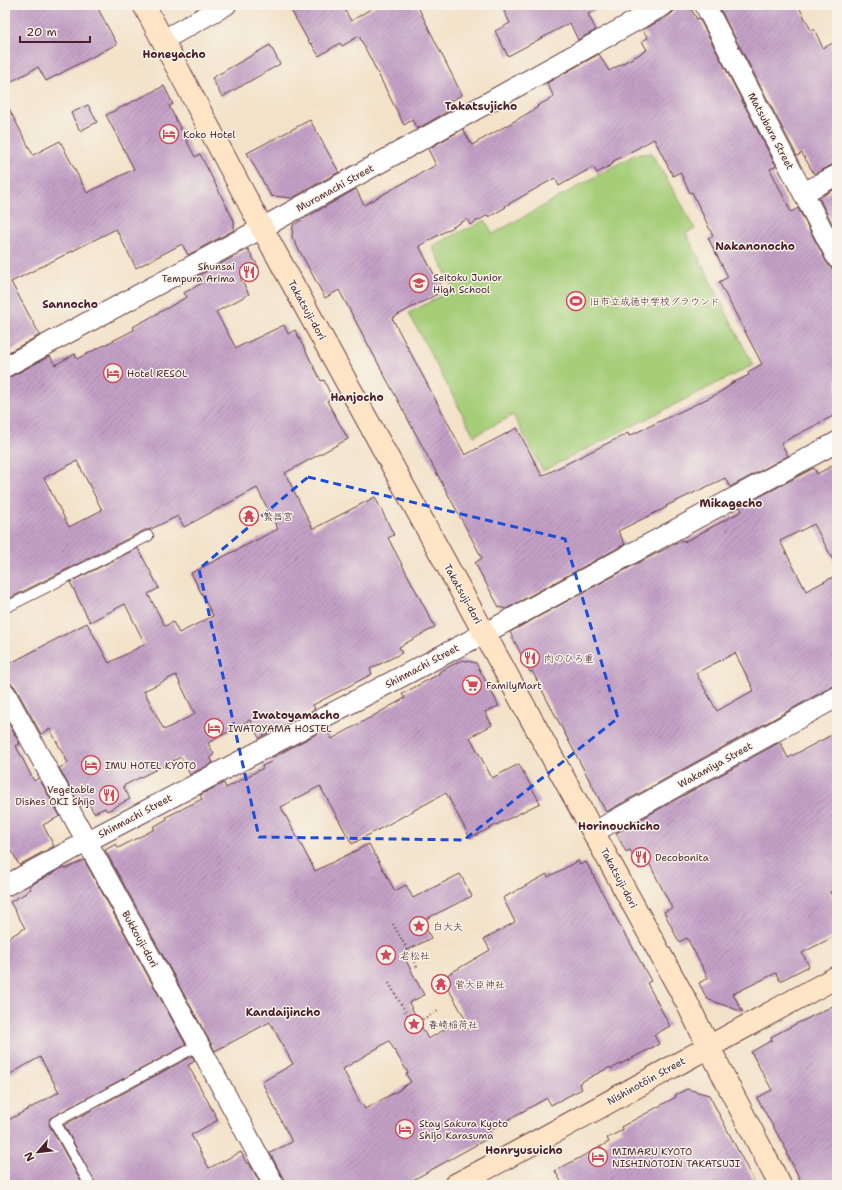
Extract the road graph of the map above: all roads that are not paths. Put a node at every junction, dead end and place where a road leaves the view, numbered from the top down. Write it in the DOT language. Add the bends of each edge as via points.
graph roads {
  1 [pos="144,5"];
  2 [pos="226,5"];
  3 [pos="664,5"];
  4 [pos="705,5"];
  5 [pos="163,40"];
  6 [pos="837,175"];
  7 [pos="803,193"];
  8 [pos="262,228"];
  9 [pos="837,258"];
  10 [pos="5,367"];
  11 [pos="837,442"];
  12 [pos="148,536"];
  13 [pos="5,608"];
  14 [pos="485,634"];
  15 [pos="5,693"];
  16 [pos="837,697"];
  17 [pos="594,832"];
  18 [pos="86,842"];
  19 [pos="5,886"];
  20 [pos="837,977"];
  21 [pos="199,1045"];
  22 [pos="708,1046"];
  23 [pos="90,1185"];
  24 [pos="274,1185"];
  25 [pos="455,1185"];
  26 [pos="780,1185"];
  1 -- 5 [label="street, Takatsuji-dori"];
  2 -- 5 [label="street"];
  3 -- 8 [label="street, Muromachi Street"];
  4 -- 7 [label="street, Matsubara Street"];
  5 -- 8 [label="street, Takatsuji-dori"];
  6 -- 7 [label="street"];
  7 -- 9 [label="street, Matsubara Street"];
  8 -- 10 [label="street, Muromachi Street"];
  8 -- 14 [label="street, Takatsuji-dori"];
  11 -- 14 [label="street, Shinmachi Street"];
  12 -- 13 [label="lane"];
  14 -- 17 [label="street, Takatsuji-dori"];
  14 -- 18 [label="street, Shinmachi Street"];
  15 -- 18 [label="street, Bukkouji-dori"];
  16 -- 17 [label="street, Wakamiya Street"];
  17 -- 22 [label="street, Takatsuji-dori"];
  18 -- 19 [label="street, Shinmachi Street"];
  18 -- 21 [label="street, Bukkouji-dori"];
  20 -- 22 [label="street, Nishinotōin Street"];
  21 -- 23 [label="lane" via="55,1122"];
  21 -- 24 [label="street, Bukkouji-dori"];
  22 -- 25 [label="street, Nishinotōin Street"];
  22 -- 26 [label="street, Takatsuji-dori"];
}
